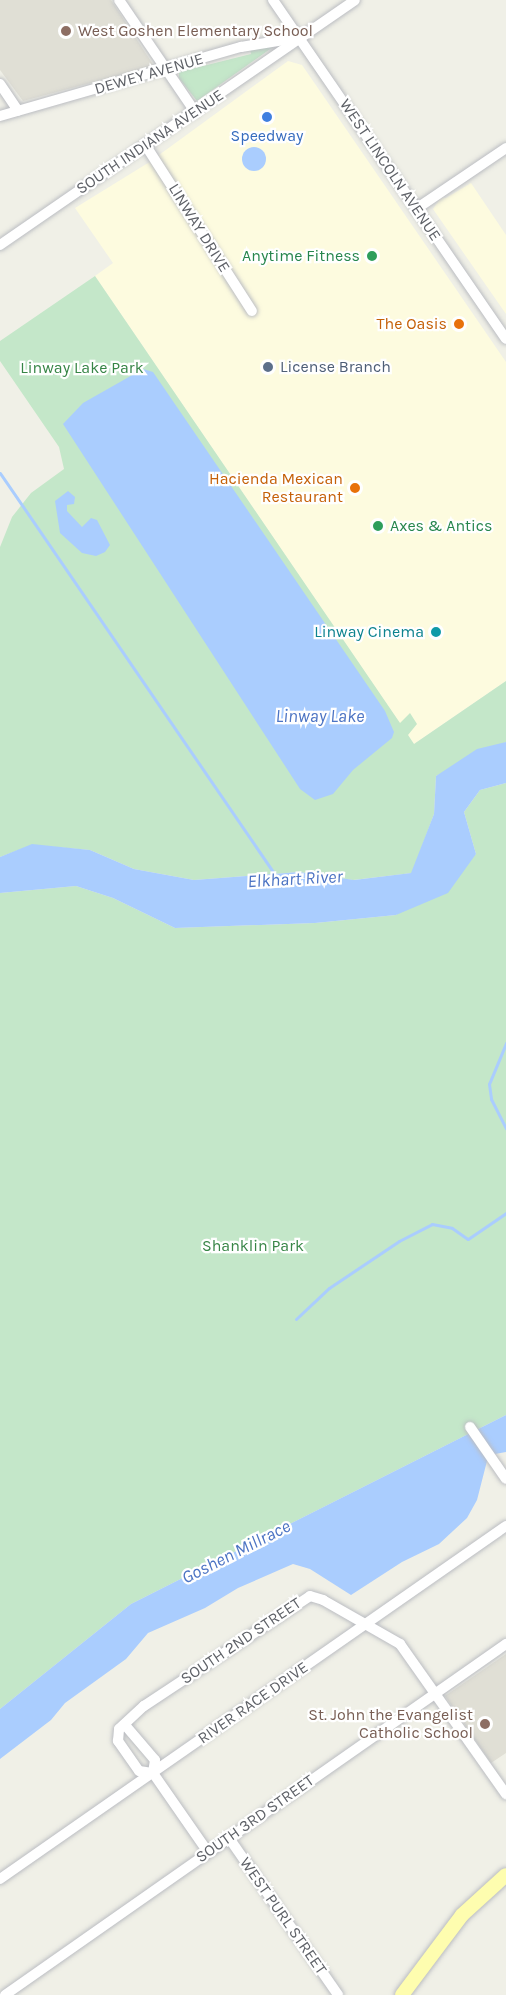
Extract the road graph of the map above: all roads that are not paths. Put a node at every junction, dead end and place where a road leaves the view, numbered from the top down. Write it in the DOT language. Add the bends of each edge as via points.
graph roads {
  1 [pos="119,0"];
  2 [pos="273,0"];
  3 [pos="355,0"];
  4 [pos="299,38"];
  5 [pos="166,69"];
  6 [pos="0,84"];
  7 [pos="18,111"];
  8 [pos="195,112"];
  9 [pos="0,116"];
  10 [pos="146,146"];
  11 [pos="506,148"];
  12 [pos="416,209"];
  13 [pos="0,245"];
  14 [pos="252,311"];
  15 [pos="504,331"];
  16 [pos="472,1429"];
  17 [pos="506,1479"];
  18 [pos="506,1526"];
  19 [pos="366,1624"];
  20 [pos="506,1644"];
  21 [pos="435,1693"];
  22 [pos="125,1725"];
  23 [pos="153,1773"];
  24 [pos="506,1794"];
  25 [pos="229,1838"];
  26 [pos="208,1852"];
  27 [pos="506,1875"];
  28 [pos="0,1880"];
  29 [pos="334,1994"];
  30 [pos="5,1995"];
  31 [pos="402,1995"];
  1 -- 5 [label="street"];
  2 -- 4 [label="street, WEST LINCOLN AVENUE"];
  3 -- 4 [label="street, SOUTH INDIANA AVENUE"];
  4 -- 5 [label="street, DEWEY AVENUE" via="241,47"];
  4 -- 8 [label="street, SOUTH INDIANA AVENUE"];
  4 -- 12 [label="street, WEST LINCOLN AVENUE"];
  5 -- 7 [label="street, DEWEY AVENUE"];
  5 -- 8 [label="street"];
  6 -- 7 [label="street"];
  7 -- 9 [label="street, DEWEY AVENUE"];
  8 -- 10 [label="street, SOUTH INDIANA AVENUE"];
  10 -- 13 [label="street, SOUTH INDIANA AVENUE"];
  10 -- 14 [label="street, LINWAY DRIVE"];
  11 -- 12 [label="street"];
  12 -- 15 [label="street, WEST LINCOLN AVENUE"];
  16 -- 17 [label="street"];
  18 -- 19 [label="street, RIVER RACE DRIVE"];
  19 -- 21 [label="street, SOUTH 2ND STREET" via="400,1644"];
  19 -- 22 [label="street, SOUTH 2ND STREET" via="323,1600 303,1598 144,1706"];
  19 -- 23 [label="street, RIVER RACE DRIVE"];
  20 -- 21 [label="street, SOUTH 3RD STREET"];
  21 -- 24 [label="street, SOUTH 2ND STREET"];
  21 -- 25 [label="street, SOUTH 3RD STREET"];
  22 -- 23 [label="street" via="154,1760"];
  22 -- 23 [label="street" via="117,1732 118,1742 139,1771"];
  23 -- 26 [label="street"];
  23 -- 28 [label="street, RIVER RACE DRIVE"];
  25 -- 26 [label="street, SOUTH 3RD STREET"];
  25 -- 29 [label="street, WEST PURL STREET"];
  26 -- 30 [label="street, SOUTH 3RD STREET"];
  27 -- 31 [label="main road" via="462,1915"];
}
